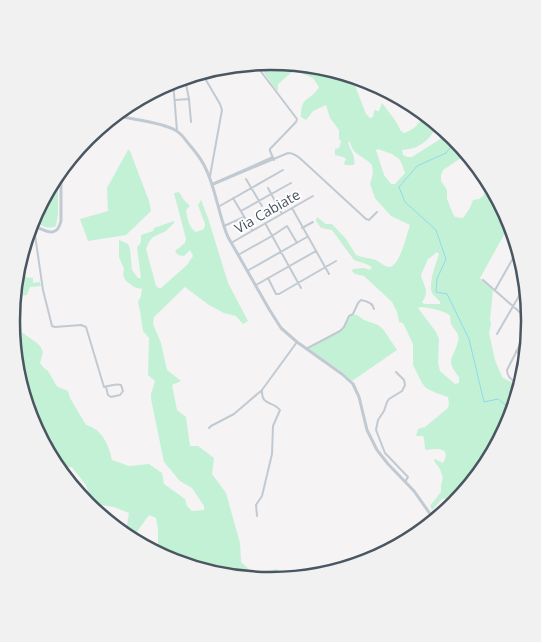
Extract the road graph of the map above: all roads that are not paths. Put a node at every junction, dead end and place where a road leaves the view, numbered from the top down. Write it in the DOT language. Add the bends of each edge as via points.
graph roads {
  1 [pos="260,71"];
  2 [pos="205,79"];
  3 [pos="187,85"];
  4 [pos="174,90"];
  5 [pos="189,99"];
  6 [pos="175,100"];
  7 [pos="125,117"];
  8 [pos="191,122"];
  9 [pos="177,131"];
  10 [pos="274,158"];
  11 [pos="283,170"];
  12 [pos="210,178"];
  13 [pos="246,179"];
  14 [pos="61,183"];
  15 [pos="292,183"];
  16 [pos="212,184"];
  17 [pos="252,188"];
  18 [pos="268,188"];
  19 [pos="271,194"];
  20 [pos="313,196"];
  21 [pos="233,198"];
  22 [pos="259,201"];
  23 [pos="262,206"];
  24 [pos="218,207"];
  25 [pos="292,208"];
  26 [pos="241,211"];
  27 [pos="377,212"];
  28 [pos="282,214"];
  29 [pos="244,217"];
  30 [pos="313,222"];
  31 [pos="265,223"];
  32 [pos="224,226"];
  33 [pos="38,228"];
  34 [pos="302,228"];
  35 [pos="252,230"];
  36 [pos="35,235"];
  37 [pos="272,236"];
  38 [pos="307,237"];
  39 [pos="231,243"];
  40 [pos="297,243"];
  41 [pos="316,251"];
  42 [pos="281,252"];
  43 [pos="238,255"];
  44 [pos="513,259"];
  45 [pos="336,261"];
  46 [pos="289,266"];
  47 [pos="325,267"];
  48 [pos="247,271"];
  49 [pos="329,274"];
  50 [pos="268,278"];
  51 [pos="483,280"];
  52 [pos="298,282"];
  53 [pos="256,285"];
  54 [pos="301,288"];
  55 [pos="495,290"];
  56 [pos="519,295"];
  57 [pos="513,306"];
  58 [pos="374,309"];
  59 [pos="520,313"];
  60 [pos="497,334"];
  61 [pos="297,342"];
  62 [pos="520,344"];
  63 [pos="306,349"];
  64 [pos="516,351"];
  65 [pos="519,353"];
  66 [pos="396,372"];
  67 [pos="513,380"];
  68 [pos="106,387"];
  69 [pos="262,390"];
  70 [pos="209,428"];
  71 [pos="405,482"];
  72 [pos="430,514"];
  73 [pos="258,516"];
  1 -- 10 [label="street" via="297,120 270,149"];
  2 -- 12 [label="street" via="222,111"];
  3 -- 5 [label="street"];
  4 -- 6 [label="street"];
  5 -- 6 [label="street"];
  5 -- 8 [label="street"];
  6 -- 9 [label="street"];
  7 -- 9 [label="street"];
  9 -- 12 [label="street" via="194,150"];
  10 -- 16 [label="street"];
  10 -- 27 [label="street" via="294,154 365,218 369,220"];
  11 -- 17 [label="street"];
  12 -- 16 [label="street"];
  13 -- 17 [label="street"];
  14 -- 33 [label="street" via="62,221 59,228 48,232"];
  15 -- 19 [label="street"];
  16 -- 24 [label="street"];
  17 -- 21 [label="street"];
  17 -- 22 [label="street"];
  18 -- 19 [label="street"];
  19 -- 22 [label="street"];
  19 -- 28 [label="street"];
  20 -- 25 [label="street, Via Cabiate"];
  21 -- 24 [label="street"];
  21 -- 26 [label="street"];
  22 -- 23 [label="street"];
  22 -- 26 [label="street"];
  24 -- 32 [label="street"];
  25 -- 28 [label="street, Via Cabiate"];
  25 -- 34 [label="street"];
  26 -- 29 [label="street"];
  28 -- 31 [label="street, Via Cabiate"];
  29 -- 32 [label="street"];
  29 -- 35 [label="street"];
  30 -- 34 [label="street"];
  31 -- 35 [label="street, Via Cabiate"];
  31 -- 37 [label="street"];
  32 -- 39 [label="street"];
  34 -- 38 [label="street"];
  35 -- 39 [label="street, Via Cabiate"];
  36 -- 68 [label="street" via="52,326 86,327"];
  37 -- 40 [label="street" via="288,226"];
  37 -- 42 [label="street"];
  37 -- 43 [label="street"];
  38 -- 40 [label="street"];
  38 -- 41 [label="street"];
  39 -- 43 [label="street"];
  40 -- 42 [label="street"];
  41 -- 46 [label="street"];
  41 -- 47 [label="street"];
  42 -- 46 [label="street"];
  42 -- 48 [label="street"];
  43 -- 48 [label="street"];
  44 -- 55 [label="street"];
  45 -- 47 [label="street"];
  46 -- 50 [label="street"];
  46 -- 52 [label="street"];
  47 -- 49 [label="street"];
  47 -- 52 [label="street"];
  48 -- 53 [label="street"];
  50 -- 52 [label="street" via="277,294"];
  50 -- 53 [label="street"];
  51 -- 55 [label="street"];
  52 -- 54 [label="street"];
  53 -- 61 [label="street" via="278,325"];
  55 -- 57 [label="street"];
  56 -- 57 [label="street"];
  57 -- 59 [label="street"];
  57 -- 60 [label="street"];
  58 -- 63 [label="street" via="370,303 361,300 340,331"];
  61 -- 63 [label="street"];
  61 -- 69 [label="street"];
  62 -- 64 [label="street"];
  63 -- 71 [label="street" via="353,384 372,442"];
  64 -- 65 [label="street"];
  64 -- 67 [label="street" via="506,370"];
  66 -- 71 [label="street" via="404,380 404,388 388,400 376,430 385,453 408,477"];
  68 -- 68 [label="street" via="119,384 123,391 111,398"];
  69 -- 70 [label="street" via="234,414"];
  69 -- 73 [label="street" via="264,400 280,410 273,426 272,450 262,497 256,506"];
  71 -- 72 [label="street"];
}
